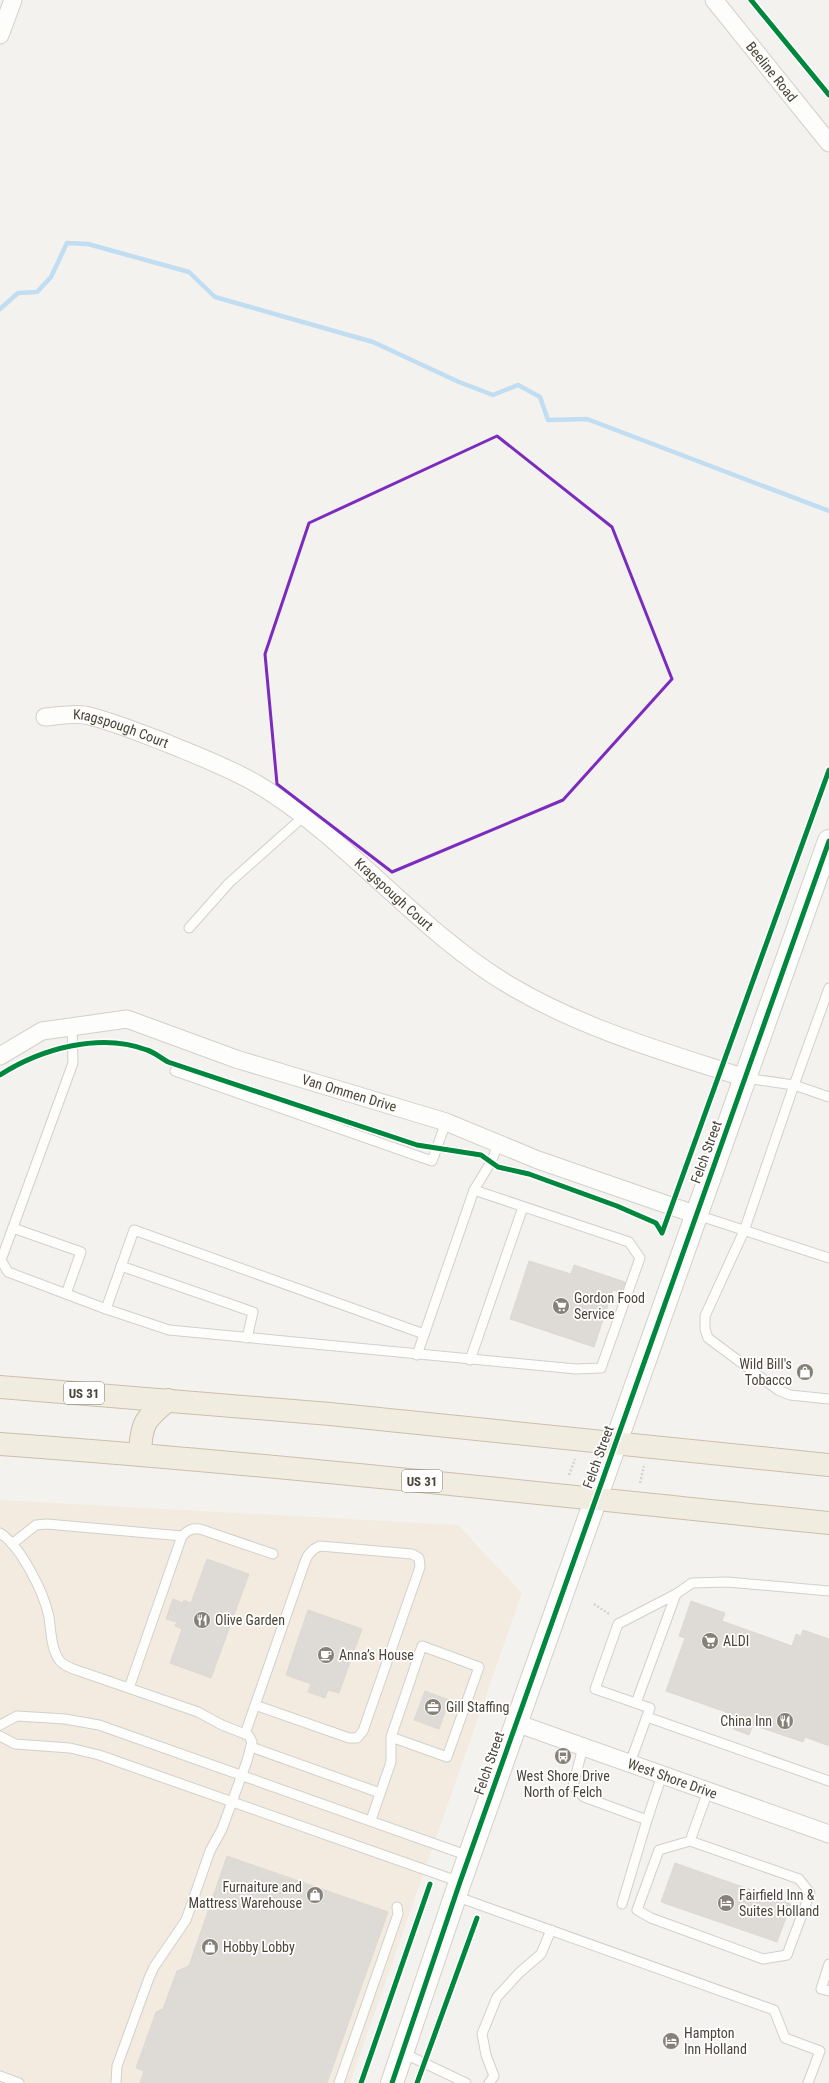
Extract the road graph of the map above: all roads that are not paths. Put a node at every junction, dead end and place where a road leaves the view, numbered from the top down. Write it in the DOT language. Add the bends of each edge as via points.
graph roads {
  1 [pos="13,0"];
  2 [pos="714,0"];
  3 [pos="0,35"];
  4 [pos="829,143"];
  5 [pos="45,717"];
  6 [pos="303,817"];
  7 [pos="829,841"];
  8 [pos="189,928"];
  9 [pos="829,988"];
  10 [pos="72,1026"];
  11 [pos="0,1056"];
  12 [pos="175,1071"];
  13 [pos="745,1078"];
  14 [pos="794,1085"];
  15 [pos="829,1097"];
  16 [pos="446,1122"];
  17 [pos="498,1145"];
  18 [pos="474,1190"];
  19 [pos="523,1207"];
  20 [pos="697,1215"];
  21 [pos="13,1228"];
  22 [pos="744,1231"];
  23 [pos="829,1258"];
  24 [pos="121,1266"];
  25 [pos="66,1294"];
  26 [pos="106,1309"];
  27 [pos="424,1334"];
  28 [pos="247,1338"];
  29 [pos="417,1355"];
  30 [pos="470,1360"];
  31 [pos="0,1387"];
  32 [pos="829,1398"];
  33 [pos="168,1400"];
  34 [pos="616,1443"];
  35 [pos="0,1444"];
  36 [pos="140,1454"];
  37 [pos="829,1465"];
  38 [pos="596,1498"];
  39 [pos="829,1523"];
  40 [pos="0,1533"];
  41 [pos="182,1536"];
  42 [pos="12,1544"];
  43 [pos="273,1554"];
  44 [pos="829,1591"];
  45 [pos="676,1594"];
  46 [pos="129,1688"];
  47 [pos="636,1704"];
  48 [pos="255,1705"];
  49 [pos="647,1717"];
  50 [pos="516,1723"];
  51 [pos="0,1725"];
  52 [pos="245,1734"];
  53 [pos="0,1736"];
  54 [pos="391,1737"];
  55 [pos="251,1747"];
  56 [pos="583,1747"];
  57 [pos="630,1764"];
  58 [pos="242,1775"];
  59 [pos="662,1775"];
  60 [pos="829,1781"];
  61 [pos="708,1791"];
  62 [pos="380,1793"];
  63 [pos="232,1802"];
  64 [pos="371,1820"];
  65 [pos="646,1820"];
  66 [pos="829,1834"];
  67 [pos="690,1841"];
  68 [pos="469,1856"];
  69 [pos="457,1889"];
  70 [pos="622,1904"];
  71 [pos="397,1907"];
  72 [pos="550,1930"];
  73 [pos="829,1964"];
  74 [pos="829,1992"];
  75 [pos="403,2053"];
  76 [pos="0,2076"];
  77 [pos="19,2083"];
  78 [pos="116,2083"];
  79 [pos="339,2083"];
  80 [pos="392,2083"];
  81 [pos="466,2083"];
  82 [pos="489,2083"];
  83 [pos="808,2083"];
  1 -- 3 [label="street"];
  2 -- 4 [label="street, Beeline Road"];
  5 -- 6 [label="street, Kragspough Court" via="84,715 148,736 257,784"];
  6 -- 8 [label="lane" via="229,883"];
  6 -- 13 [label="street, Kragspough Court" via="336,842 404,904 476,963 509,985 550,1008 610,1034"];
  7 -- 13 [label="street, Felch Street"];
  9 -- 14 [label="lane"];
  10 -- 11 [label="street, Van Ommen Drive" via="42,1031"];
  10 -- 16 [label="street, Van Ommen Drive" via="127,1019 236,1059"];
  10 -- 21 [label="lane" via="73,1063"];
  12 -- 16 [label="lane" via="432,1161"];
  13 -- 14 [label="lane"];
  13 -- 20 [label="street, Felch Street"];
  14 -- 15 [label="lane"];
  14 -- 22 [label="lane"];
  16 -- 17 [label="street, Van Ommen Drive"];
  17 -- 18 [label="lane"];
  17 -- 20 [label="street, Van Ommen Drive"];
  18 -- 19 [label="lane"];
  18 -- 27 [label="lane"];
  19 -- 30 [label="lane"];
  19 -- 30 [label="lane" via="629,1242 640,1258 601,1368 576,1369"];
  20 -- 22 [label="lane"];
  20 -- 34 [label="street, Felch Street"];
  21 -- 25 [label="lane" via="1,1260 8,1272"];
  21 -- 25 [label="lane" via="81,1252"];
  22 -- 23 [label="lane"];
  22 -- 32 [label="lane" via="705,1316 708,1338 778,1390 790,1395"];
  24 -- 26 [label="lane"];
  24 -- 27 [label="lane" via="134,1230"];
  24 -- 28 [label="lane" via="253,1312"];
  25 -- 26 [label="lane"];
  26 -- 28 [label="lane" via="169,1330"];
  27 -- 29 [label="lane"];
  28 -- 29 [label="lane"];
  29 -- 30 [label="lane"];
  31 -- 33 [label="highway, US 31"];
  33 -- 34 [label="highway, US 31"];
  33 -- 36 [label="highway" via="151,1414 144,1424"];
  34 -- 37 [label="highway, US 31"];
  34 -- 38 [label="street, Felch Street"];
  35 -- 36 [label="highway, US 31"];
  36 -- 38 [label="highway, US 31"];
  38 -- 39 [label="highway, US 31"];
  38 -- 50 [label="street, Felch Street"];
  40 -- 42 [label="lane"];
  41 -- 42 [label="lane" via="47,1524 36,1525"];
  41 -- 43 [label="lane" via="193,1528 200,1529"];
  41 -- 46 [label="lane"];
  42 -- 46 [label="lane" via="34,1578 42,1597 60,1661"];
  44 -- 45 [label="lane" via="727,1582 692,1583"];
  45 -- 47 [label="lane"];
  45 -- 47 [label="lane" via="618,1624 595,1689"];
  46 -- 52 [label="lane" via="198,1712"];
  47 -- 49 [label="lane" via="650,1708"];
  48 -- 48 [label="lane" via="307,1556 312,1549 320,1546 412,1554 419,1558 420,1567 363,1731 357,1738 349,1738"];
  48 -- 52 [label="lane"];
  49 -- 57 [label="lane"];
  49 -- 60 [label="lane"];
  50 -- 56 [label="street, West Shore Drive"];
  50 -- 68 [label="street, Felch Street"];
  51 -- 58 [label="lane" via="17,1716 83,1721"];
  52 -- 55 [label="lane" via="249,1736"];
  53 -- 63 [label="lane" via="15,1744 70,1748 99,1755"];
  54 -- 54 [label="lane" via="422,1646 479,1667 447,1757"];
  54 -- 62 [label="lane" via="391,1762"];
  55 -- 58 [label="lane"];
  55 -- 62 [label="lane"];
  56 -- 57 [label="street, West Shore Drive"];
  56 -- 65 [label="lane" via="573,1786 578,1792 584,1797"];
  57 -- 59 [label="street, West Shore Drive"];
  58 -- 63 [label="lane"];
  58 -- 64 [label="lane"];
  59 -- 61 [label="street, West Shore Drive"];
  59 -- 65 [label="lane"];
  61 -- 66 [label="street, West Shore Drive"];
  61 -- 67 [label="lane"];
  62 -- 64 [label="lane"];
  63 -- 69 [label="lane"];
  63 -- 78 [label="lane" via="210,1851 186,1920 149,1978 117,2066"];
  64 -- 68 [label="lane"];
  65 -- 70 [label="lane"];
  67 -- 67 [label="lane" via="659,1850 637,1910 651,1918 763,1959 788,1955 810,1893 799,1878"];
  68 -- 69 [label="street, Felch Street"];
  69 -- 72 [label="lane"];
  69 -- 75 [label="street, Felch Street"];
  71 -- 79 [label="lane" via="398,1914"];
  72 -- 82 [label="lane" via="541,1954 497,1997 482,2034 494,2076"];
  72 -- 83 [label="lane" via="774,2010 785,2038 820,2050"];
  73 -- 74 [label="lane" via="820,1989"];
  75 -- 80 [label="street, Felch Street"];
  75 -- 81 [label="lane"];
  76 -- 77 [label="lane"];
}
